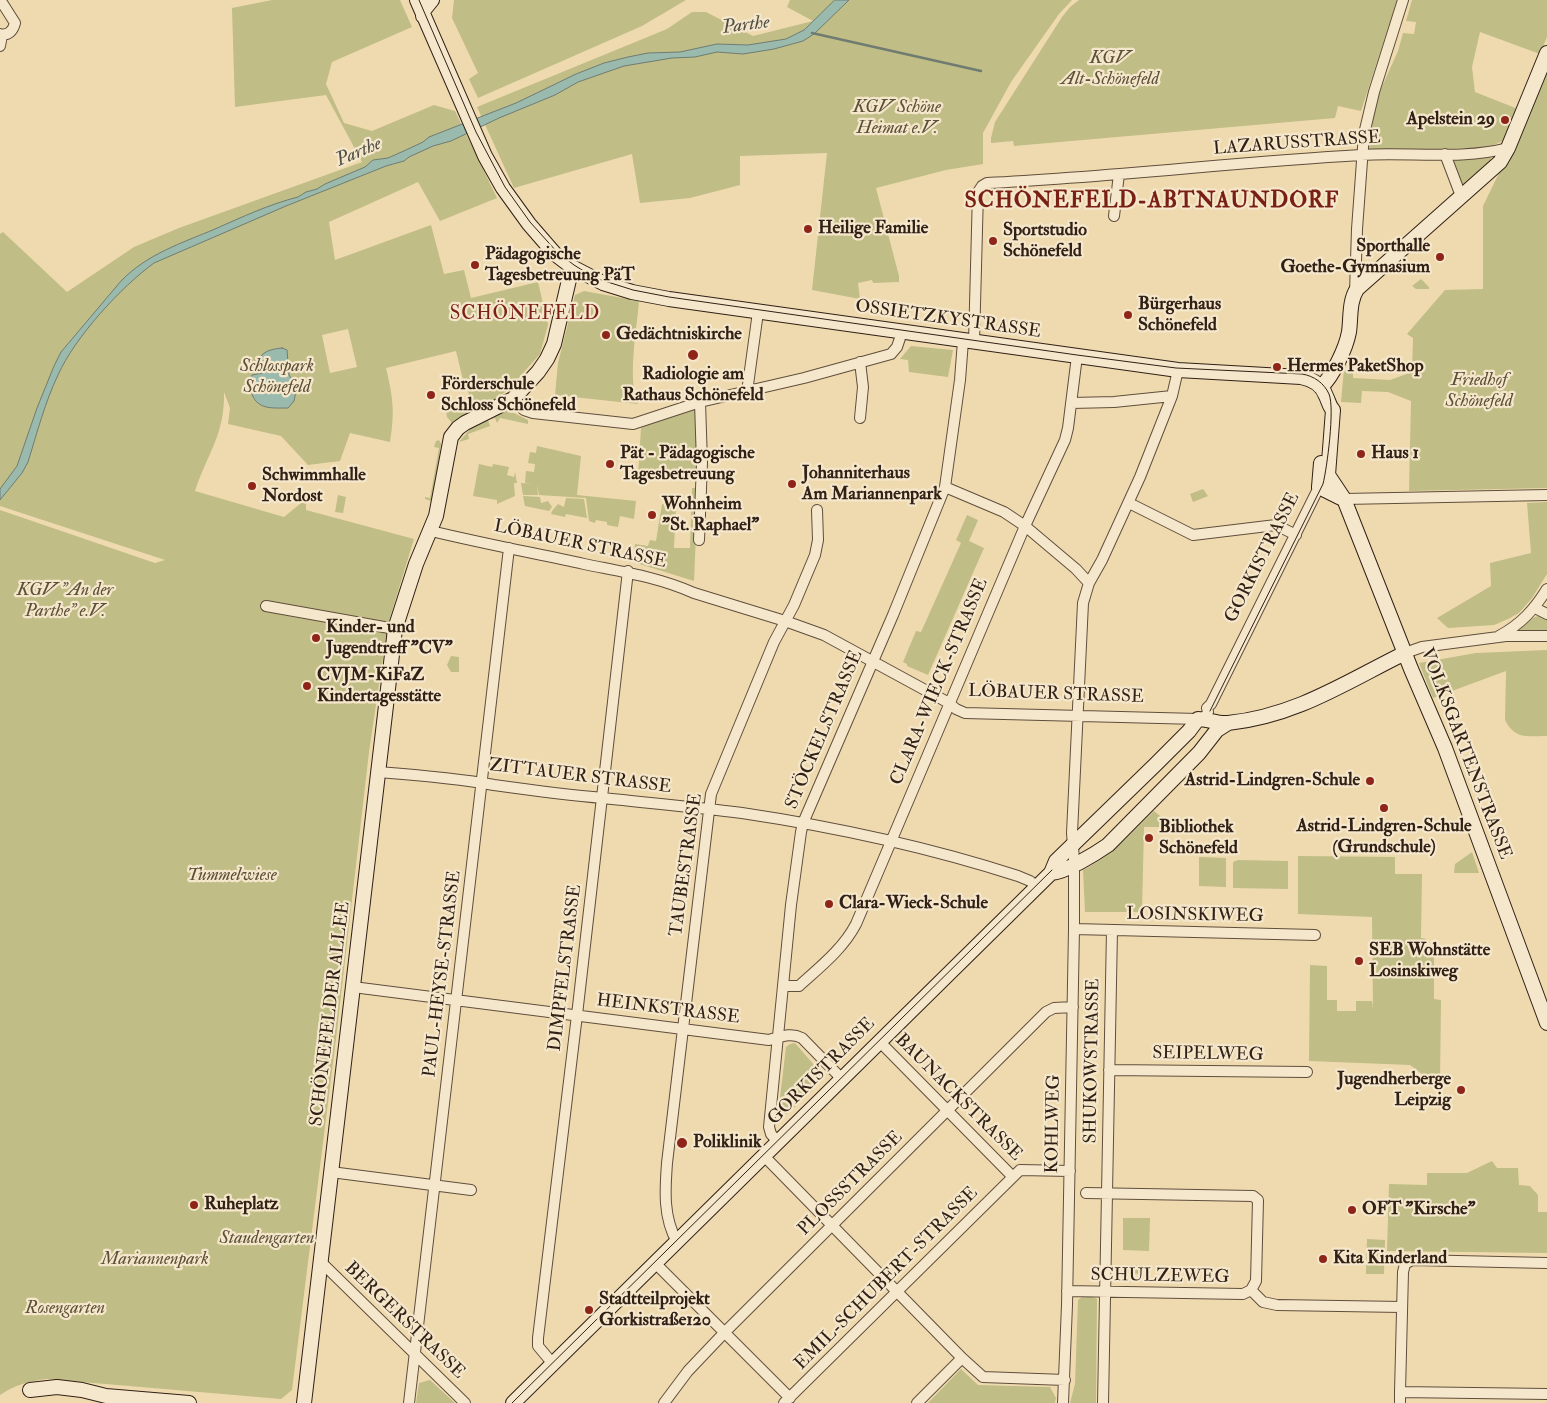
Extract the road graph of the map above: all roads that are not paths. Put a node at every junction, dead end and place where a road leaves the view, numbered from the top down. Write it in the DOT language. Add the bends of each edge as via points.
graph roads {
  1 [pos="417,0"];
  2 [pos="432,0"];
  3 [pos="1402,0"];
  4 [pos="1,2"];
  5 [pos="424,16"];
  6 [pos="1,35"];
  7 [pos="0,46"];
  8 [pos="1547,54"];
  9 [pos="1508,148"];
  10 [pos="1362,154"];
  11 [pos="1445,154"];
  12 [pos="1119,174"];
  13 [pos="987,183"];
  14 [pos="1461,196"];
  15 [pos="1114,216"];
  16 [pos="572,267"];
  17 [pos="1355,293"];
  18 [pos="758,312"];
  19 [pos="902,332"];
  20 [pos="969,342"];
  21 [pos="1077,356"];
  22 [pos="860,362"];
  23 [pos="1178,370"];
  24 [pos="1321,387"];
  25 [pos="748,392"];
  26 [pos="1172,396"];
  27 [pos="513,399"];
  28 [pos="700,402"];
  29 [pos="1071,403"];
  30 [pos="1329,406"];
  31 [pos="860,418"];
  32 [pos="945,487"];
  33 [pos="1319,487"];
  34 [pos="1547,495"];
  35 [pos="1344,499"];
  36 [pos="1129,503"];
  37 [pos="817,510"];
  38 [pos="1025,526"];
  39 [pos="431,531"];
  40 [pos="1296,535"];
  41 [pos="699,540"];
  42 [pos="509,548"];
  43 [pos="628,571"];
  44 [pos="1090,583"];
  45 [pos="1547,589"];
  46 [pos="266,606"];
  47 [pos="1536,608"];
  48 [pos="1547,614"];
  49 [pos="785,621"];
  50 [pos="395,629"];
  51 [pos="1547,636"];
  52 [pos="1496,638"];
  53 [pos="1405,653"];
  54 [pos="873,660"];
  55 [pos="949,703"];
  56 [pos="1077,716"];
  57 [pos="1201,719"];
  58 [pos="1228,723"];
  59 [pos="378,772"];
  60 [pos="482,782"];
  61 [pos="602,798"];
  62 [pos="709,809"];
  63 [pos="803,823"];
  64 [pos="891,840"];
  65 [pos="1072,845"];
  66 [pos="1074,864"];
  67 [pos="1051,873"];
  68 [pos="1037,887"];
  69 [pos="1074,929"];
  70 [pos="1112,930"];
  71 [pos="1315,935"];
  72 [pos="783,986"];
  73 [pos="353,987"];
  74 [pos="456,1000"];
  75 [pos="1073,1007"];
  76 [pos="578,1015"];
  77 [pos="1547,1023"];
  78 [pos="683,1030"];
  79 [pos="778,1038"];
  80 [pos="880,1042"];
  81 [pos="1109,1070"];
  82 [pos="1307,1072"];
  83 [pos="842,1078"];
  84 [pos="947,1110"];
  85 [pos="778,1142"];
  86 [pos="764,1156"];
  87 [pos="1070,1171"];
  88 [pos="331,1172"];
  89 [pos="1013,1177"];
  90 [pos="434,1185"];
  91 [pos="471,1190"];
  92 [pos="1086,1193"];
  93 [pos="1107,1194"];
  94 [pos="833,1226"];
  95 [pos="677,1242"];
  96 [pos="321,1262"];
  97 [pos="655,1263"];
  98 [pos="1547,1263"];
  99 [pos="1251,1290"];
  100 [pos="898,1291"];
  101 [pos="1068,1291"];
  102 [pos="1106,1292"];
  103 [pos="1402,1307"];
  104 [pos="725,1332"];
  105 [pos="414,1354"];
  106 [pos="962,1358"];
  107 [pos="553,1364"];
  108 [pos="1065,1380"];
  109 [pos="30,1390"];
  110 [pos="1400,1392"];
  111 [pos="1547,1394"];
  112 [pos="787,1400"];
  113 [pos="189,1403"];
  114 [pos="304,1403"];
  115 [pos="409,1403"];
  116 [pos="465,1403"];
  117 [pos="513,1403"];
  118 [pos="664,1403"];
  119 [pos="917,1403"];
  120 [pos="1063,1403"];
  121 [pos="1103,1403"];
  122 [pos="1400,1403"];
  1 -- 5 [label="main road, OSSIETZKYSTRASSE"];
  2 -- 5 [label="main road" via="423,11"];
  3 -- 10 [label="street" via="1370,106"];
  4 -- 6 [label="street" via="14,23 11,32"];
  5 -- 16 [label="main road, OSSIETZKYSTRASSE" via="494,172 514,205 542,240"];
  6 -- 7 [label="street"];
  8 -- 9 [label="main road"];
  9 -- 11 [label="street, LAZARUSSTRASSE"];
  9 -- 14 [label="main road" via="1494,168"];
  10 -- 11 [label="street, LAZARUSSTRASSE"];
  10 -- 12 [label="street, LAZARUSSTRASSE"];
  10 -- 17 [label="street"];
  11 -- 14 [label="street"];
  12 -- 13 [label="street, LAZARUSSTRASSE"];
  12 -- 15 [label="street"];
  13 -- 20 [label="street, STÖCKELSTRASSE" via="978,192"];
  14 -- 17 [label="main road" via="1372,274"];
  16 -- 18 [label="main road, OSSIETZKYSTRASSE" via="602,283 632,292"];
  16 -- 27 [label="main road" via="554,344 538,372"];
  17 -- 24 [label="main road" via="1346,342 1330,377"];
  18 -- 19 [label="main road, OSSIETZKYSTRASSE"];
  18 -- 25 [label="street"];
  19 -- 20 [label="main road, OSSIETZKYSTRASSE"];
  19 -- 22 [label="street" via="898,347 890,354"];
  20 -- 21 [label="main road, OSSIETZKYSTRASSE"];
  20 -- 32 [label="street, STÖCKELSTRASSE" via="960,380"];
  21 -- 23 [label="main road, OSSIETZKYSTRASSE"];
  21 -- 29 [label="street, CLARA-WIECK-STRASSE"];
  22 -- 25 [label="street"];
  22 -- 31 [label="street" via="863,387"];
  23 -- 24 [label="main road, OSSIETZKYSTRASSE" via="1300,376"];
  23 -- 26 [label="street, KOHLWEG"];
  24 -- 30 [label="main road"];
  25 -- 28 [label="street"];
  26 -- 29 [label="street"];
  26 -- 36 [label="street, KOHLWEG"];
  27 -- 28 [label="street" via="524,410 533,413 633,424"];
  27 -- 39 [label="main road, SCHÖNEFELDER ALLEE" via="465,423 451,437"];
  28 -- 41 [label="street"];
  29 -- 38 [label="street, CLARA-WIECK-STRASSE" via="1065,440"];
  30 -- 33 [label="main road, GORKISTRASSE" via="1324,412"];
  30 -- 35 [label="main road, VOLKSGARTENSTRASSE" via="1333,412 1328,475"];
  32 -- 38 [label="street" via="1004,512"];
  32 -- 54 [label="street, STÖCKELSTRASSE"];
  33 -- 35 [label="main road"];
  33 -- 40 [label="street, GORKISTRASSE"];
  34 -- 35 [label="street"];
  35 -- 53 [label="main road, VOLKSGARTENSTRASSE"];
  36 -- 40 [label="street" via="1193,535 1276,525"];
  36 -- 44 [label="street, KOHLWEG"];
  37 -- 49 [label="street, TAUBESTRASSE" via="818,540 814,555"];
  38 -- 44 [label="street"];
  38 -- 55 [label="street, CLARA-WIECK-STRASSE"];
  39 -- 42 [label="street, LÖBAUER STRASSE"];
  39 -- 50 [label="main road, SCHÖNEFELDER ALLEE" via="416,564"];
  40 -- 57 [label="street, GORKISTRASSE" via="1207,708 1208,712"];
  42 -- 43 [label="street, LÖBAUER STRASSE"];
  42 -- 60 [label="street, PAUL-HEYSE-STRASSE"];
  43 -- 49 [label="street, LÖBAUER STRASSE"];
  43 -- 61 [label="street, DIMPFELSTRASSE"];
  44 -- 56 [label="street, KOHLWEG" via="1083,603"];
  45 -- 47 [label="street"];
  46 -- 50 [label="street"];
  47 -- 48 [label="street"];
  47 -- 52 [label="street"];
  49 -- 54 [label="street, LÖBAUER STRASSE" via="824,635"];
  49 -- 62 [label="street, TAUBESTRASSE" via="713,788"];
  50 -- 59 [label="main road, SCHÖNEFELDER ALLEE"];
  51 -- 52 [label="street, LÖBAUER STRASSE"];
  52 -- 53 [label="street, LÖBAUER STRASSE" via="1422,647"];
  53 -- 58 [label="main road, LÖBAUER STRASSE" via="1291,710"];
  53 -- 77 [label="main road, VOLKSGARTENSTRASSE" via="1442,739"];
  54 -- 55 [label="street, LÖBAUER STRASSE"];
  54 -- 63 [label="street, STÖCKELSTRASSE"];
  55 -- 56 [label="street, LÖBAUER STRASSE" via="965,712"];
  55 -- 64 [label="street, CLARA-WIECK-STRASSE"];
  56 -- 57 [label="street, LÖBAUER STRASSE"];
  56 -- 65 [label="street, KOHLWEG"];
  57 -- 58 [label="main road, LÖBAUER STRASSE"];
  57 -- 65 [label="main road, GORKISTRASSE"];
  58 -- 66 [label="main road, GORKISTRASSE" via="1217,730 1199,753 1108,845"];
  59 -- 60 [label="street, ZITTAUER STRASSE"];
  59 -- 73 [label="main road, SCHÖNEFELDER ALLEE"];
  60 -- 61 [label="street, ZITTAUER STRASSE"];
  60 -- 74 [label="street, PAUL-HEYSE-STRASSE"];
  61 -- 62 [label="street, ZITTAUER STRASSE"];
  61 -- 76 [label="street, DIMPFELSTRASSE"];
  62 -- 63 [label="street, ZITTAUER STRASSE"];
  62 -- 78 [label="street, TAUBESTRASSE"];
  63 -- 64 [label="street, ZITTAUER STRASSE"];
  63 -- 72 [label="street, STÖCKELSTRASSE" via="795,866"];
  64 -- 68 [label="street, ZITTAUER STRASSE" via="982,864"];
  64 -- 72 [label="street, CLARA-WIECK-STRASSE" via="850,936 799,986"];
  65 -- 66 [label="street, KOHLWEG"];
  65 -- 67 [label="main road, GORKISTRASSE" via="1056,861"];
  66 -- 67 [label="main road, GORKISTRASSE"];
  66 -- 69 [label="street, KOHLWEG"];
  67 -- 68 [label="main road, GORKISTRASSE"];
  68 -- 80 [label="main road, GORKISTRASSE"];
  69 -- 70 [label="street, LOSINSKIWEG"];
  69 -- 75 [label="street, KOHLWEG"];
  70 -- 71 [label="street, LOSINSKIWEG"];
  70 -- 81 [label="street, SHUKOWSTRASSE"];
  72 -- 79 [label="street, STÖCKELSTRASSE"];
  73 -- 74 [label="street, HEINKSTRASSE"];
  73 -- 88 [label="main road, SCHÖNEFELDER ALLEE"];
  74 -- 76 [label="street, HEINKSTRASSE"];
  74 -- 90 [label="street, PAUL-HEYSE-STRASSE"];
  75 -- 84 [label="street, PLOSSSTRASSE" via="1046,1012"];
  75 -- 87 [label="street, KOHLWEG"];
  76 -- 78 [label="street, HEINKSTRASSE"];
  76 -- 107 [label="street, DIMPFELSTRASSE" via="538,1338 538,1346"];
  78 -- 79 [label="street, HEINKSTRASSE" via="769,1040"];
  78 -- 95 [label="street, TAUBESTRASSE" via="665,1190 668,1220"];
  79 -- 83 [label="street, HEINKSTRASSE" via="796,1035 802,1038"];
  79 -- 85 [label="street, STÖCKELSTRASSE" via="769,1127"];
  80 -- 83 [label="main road, GORKISTRASSE"];
  80 -- 84 [label="street, BAUNACKSTRASSE"];
  81 -- 82 [label="street, SEIPELWEG"];
  81 -- 93 [label="street, SHUKOWSTRASSE"];
  83 -- 85 [label="main road, GORKISTRASSE"];
  84 -- 89 [label="street, BAUNACKSTRASSE"];
  84 -- 94 [label="street, PLOSSSTRASSE"];
  85 -- 86 [label="main road, GORKISTRASSE"];
  86 -- 94 [label="street"];
  86 -- 95 [label="main road, GORKISTRASSE"];
  87 -- 89 [label="street, BAUNACKSTRASSE" via="1020,1170"];
  87 -- 101 [label="street, KOHLWEG"];
  88 -- 90 [label="street"];
  88 -- 96 [label="main road, SCHÖNEFELDER ALLEE"];
  89 -- 100 [label="street, EMIL-SCHUBERT-STRASSE"];
  90 -- 91 [label="street"];
  90 -- 105 [label="street, PAUL-HEYSE-STRASSE"];
  92 -- 93 [label="street"];
  93 -- 99 [label="street, SCHULZEWEG" via="1253,1196 1258,1200 1256,1281"];
  93 -- 102 [label="street, SHUKOWSTRASSE"];
  94 -- 100 [label="street"];
  94 -- 104 [label="street, PLOSSSTRASSE"];
  95 -- 97 [label="main road, GORKISTRASSE"];
  96 -- 105 [label="street, BERGERSTRASSE"];
  96 -- 114 [label="main road, SCHÖNEFELDER ALLEE"];
  97 -- 104 [label="street"];
  97 -- 107 [label="main road, GORKISTRASSE"];
  98 -- 103 [label="street" via="1412,1260 1402,1272"];
  99 -- 102 [label="street, SCHULZEWEG" via="1243,1294"];
  99 -- 103 [label="street, SCHULZEWEG" via="1263,1302 1277,1305"];
  100 -- 106 [label="street"];
  100 -- 112 [label="street, EMIL-SCHUBERT-STRASSE"];
  101 -- 102 [label="street, SCHULZEWEG"];
  101 -- 108 [label="street, KOHLWEG"];
  102 -- 121 [label="street, SHUKOWSTRASSE"];
  103 -- 110 [label="street"];
  104 -- 112 [label="street"];
  104 -- 118 [label="street, PLOSSSTRASSE" via="688,1371"];
  105 -- 115 [label="street, PAUL-HEYSE-STRASSE"];
  105 -- 116 [label="street, BERGERSTRASSE"];
  106 -- 108 [label="street" via="983,1377"];
  106 -- 119 [label="street"];
  107 -- 117 [label="main road, GORKISTRASSE"];
  108 -- 120 [label="street, KOHLWEG"];
  109 -- 113 [label="main road" via="58,1387 106,1396"];
  110 -- 111 [label="street"];
  110 -- 122 [label="street"];
}
